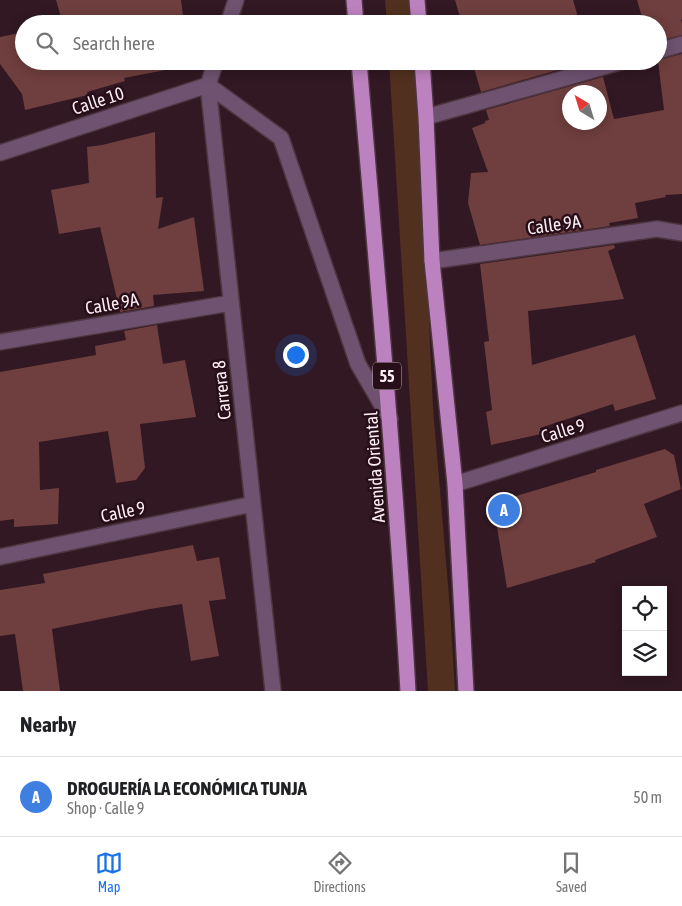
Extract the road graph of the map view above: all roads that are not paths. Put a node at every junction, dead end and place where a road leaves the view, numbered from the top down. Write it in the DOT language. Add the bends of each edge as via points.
graph roads {
  1 [pos="236,0"];
  2 [pos="354,0"];
  3 [pos="417,0"];
  4 [pos="231,15"];
  5 [pos="355,15"];
  6 [pos="418,15"];
  7 [pos="682,44"];
  8 [pos="667,48"];
  9 [pos="213,70"];
  10 [pos="360,70"];
  11 [pos="423,70"];
  12 [pos="594,70"];
  13 [pos="208,85"];
  14 [pos="426,117"];
  15 [pos="0,153"];
  16 [pos="682,233"];
  17 [pos="432,261"];
  18 [pos="231,303"];
  19 [pos="0,342"];
  20 [pos="682,414"];
  21 [pos="390,420"];
  22 [pos="456,484"];
  23 [pos="253,504"];
  24 [pos="0,557"];
  25 [pos="273,691"];
  26 [pos="408,691"];
  27 [pos="466,691"];
  1 -- 4 [label="street"];
  2 -- 5 [label="main road"];
  3 -- 6 [label="main road"];
  7 -- 8 [label="street"];
  9 -- 13 [label="street, Carrera 8"];
  10 -- 21 [label="main road, Avenida Oriental / 55"];
  11 -- 14 [label="main road"];
  12 -- 14 [label="street"];
  13 -- 15 [label="street, Calle 10"];
  13 -- 18 [label="street, Carrera 8"];
  13 -- 21 [label="street" via="281,138 358,364"];
  14 -- 17 [label="main road"];
  16 -- 17 [label="street, Calle 9A" via="657,229"];
  17 -- 22 [label="main road"];
  18 -- 19 [label="street, Calle 9A"];
  18 -- 23 [label="street, Carrera 8"];
  20 -- 22 [label="street, Calle 9"];
  21 -- 26 [label="main road, Avenida Oriental / 55"];
  22 -- 27 [label="main road"];
  23 -- 24 [label="street, Calle 9"];
  23 -- 25 [label="street, Carrera 8"];
}
